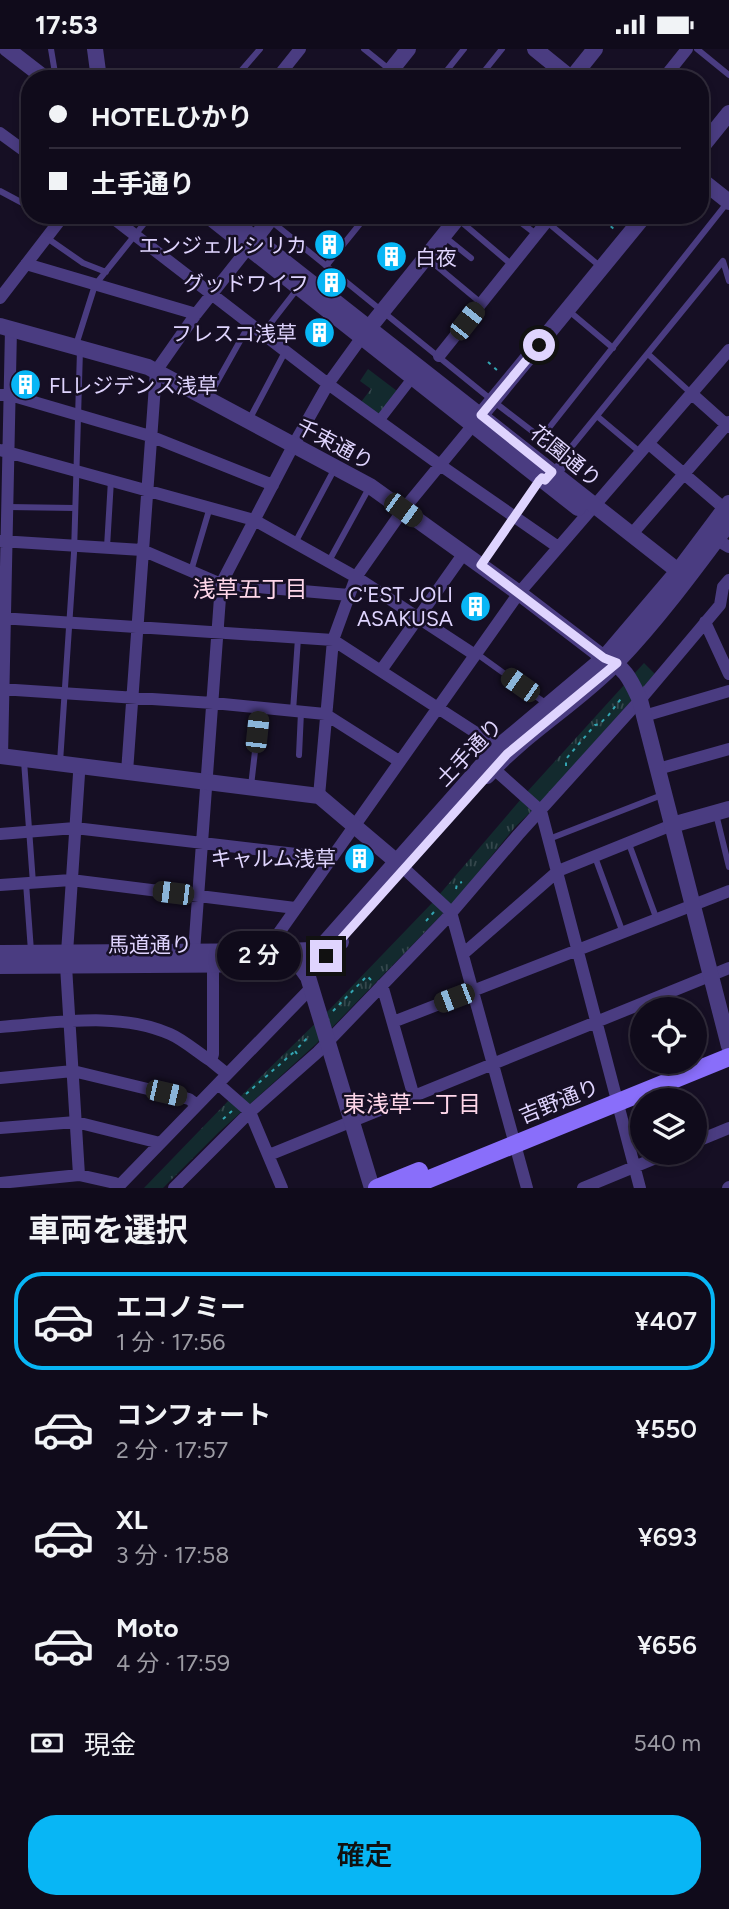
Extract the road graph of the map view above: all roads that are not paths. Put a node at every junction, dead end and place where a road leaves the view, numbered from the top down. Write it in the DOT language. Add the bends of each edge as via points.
graph roads {
  1 [pos="51,49"];
  2 [pos="95,49"];
  3 [pos="260,49"];
  4 [pos="300,49"];
  5 [pos="364,49"];
  6 [pos="408,49"];
  7 [pos="464,49"];
  8 [pos="502,49"];
  9 [pos="535,49"];
  10 [pos="595,49"];
  11 [pos="687,49"];
  12 [pos="696,49"];
  13 [pos="9,52"];
  14 [pos="23,70"];
  15 [pos="34,70"];
  16 [pos="54,70"];
  17 [pos="98,70"];
  18 [pos="242,70"];
  19 [pos="283,70"];
  20 [pos="383,70"];
  21 [pos="390,70"];
  22 [pos="447,70"];
  23 [pos="485,70"];
  24 [pos="560,70"];
  25 [pos="578,70"];
  26 [pos="670,70"];
  27 [pos="729,75"];
  28 [pos="729,113"];
  29 [pos="0,133"];
  30 [pos="709,138"];
  31 [pos="21,149"];
  32 [pos="709,186"];
  33 [pos="0,191"];
  34 [pos="21,202"];
  35 [pos="729,202"];
  36 [pos="58,224"];
  37 [pos="121,224"];
  38 [pos="145,224"];
  39 [pos="221,224"];
  40 [pos="234,224"];
  41 [pos="263,224"];
  42 [pos="274,224"];
  43 [pos="360,224"];
  44 [pos="453,224"];
  45 [pos="467,224"];
  46 [pos="522,224"];
  47 [pos="546,224"];
  48 [pos="555,224"];
  49 [pos="638,224"];
  50 [pos="443,235"];
  51 [pos="536,235"];
  52 [pos="136,236"];
  53 [pos="47,237"];
  54 [pos="252,243"];
  55 [pos="426,256"];
  56 [pos="471,258"];
  57 [pos="26,264"];
  58 [pos="512,265"];
  59 [pos="327,266"];
  60 [pos="602,268"];
  61 [pos="106,272"];
  62 [pos="729,281"];
  63 [pos="95,285"];
  64 [pos="299,287"];
  65 [pos="214,294"];
  66 [pos="0,298"];
  67 [pos="481,303"];
  68 [pos="382,310"];
  69 [pos="568,310"];
  70 [pos="196,314"];
  71 [pos="250,323"];
  72 [pos="5,328"];
  73 [pos="366,331"];
  74 [pos="263,333"];
  75 [pos="78,347"];
  76 [pos="613,348"];
  77 [pos="729,350"];
  78 [pos="286,351"];
  79 [pos="648,354"];
  80 [pos="439,356"];
  81 [pos="156,371"];
  82 [pos="413,377"];
  83 [pos="328,384"];
  84 [pos="692,394"];
  85 [pos="5,395"];
  86 [pos="207,399"];
  87 [pos="493,401"];
  88 [pos="79,414"];
  89 [pos="597,416"];
  90 [pos="477,420"];
  91 [pos="248,421"];
  92 [pos="379,421"];
  93 [pos="728,424"];
  94 [pos="150,436"];
  95 [pos="541,438"];
  96 [pos="293,446"];
  97 [pos="645,448"];
  98 [pos="5,451"];
  99 [pos="566,457"];
  100 [pos="440,465"];
  101 [pos="335,468"];
  102 [pos="76,469"];
  103 [pos="685,472"];
  104 [pos="548,476"];
  105 [pos="111,479"];
  106 [pos="273,485"];
  107 [pos="370,486"];
  108 [pos="146,489"];
  109 [pos="594,506"];
  110 [pos="8,507"];
  111 [pos="75,507"];
  112 [pos="210,507"];
  113 [pos="403,510"];
  114 [pos="728,512"];
  115 [pos="515,517"];
  116 [pos="254,520"];
  117 [pos="632,535"];
  118 [pos="4,541"];
  119 [pos="295,543"];
  120 [pos="723,543"];
  121 [pos="74,545"];
  122 [pos="558,547"];
  123 [pos="107,548"];
  124 [pos="142,550"];
  125 [pos="464,553"];
  126 [pos="328,562"];
  127 [pos="481,565"];
  128 [pos="191,571"];
  129 [pos="678,571"];
  130 [pos="356,577"];
  131 [pos="729,580"];
  132 [pos="221,584"];
  133 [pos="519,593"];
  134 [pos="349,596"];
  135 [pos="3,618"];
  136 [pos="419,619"];
  137 [pos="705,622"];
  138 [pos="69,623"];
  139 [pos="136,627"];
  140 [pos="216,632"];
  141 [pos="298,638"];
  142 [pos="333,640"];
  143 [pos="723,645"];
  144 [pos="475,655"];
  145 [pos="610,660"];
  146 [pos="382,669"];
  147 [pos="729,674"];
  148 [pos="2,689"];
  149 [pos="729,691"];
  150 [pos="64,694"];
  151 [pos="132,698"];
  152 [pos="213,703"];
  153 [pos="548,705"];
  154 [pos="260,708"];
  155 [pos="438,708"];
  156 [pos="642,708"];
  157 [pos="297,711"];
  158 [pos="325,714"];
  159 [pos="498,747"];
  160 [pos="729,749"];
  161 [pos="299,755"];
  162 [pos="1,757"];
  163 [pos="23,759"];
  164 [pos="399,761"];
  165 [pos="60,764"];
  166 [pos="81,766"];
  167 [pos="494,769"];
  168 [pos="657,769"];
  169 [pos="127,772"];
  170 [pos="206,782"];
  171 [pos="251,788"];
  172 [pos="664,795"];
  173 [pos="319,796"];
  174 [pos="541,811"];
  175 [pos="723,811"];
  176 [pos="355,824"];
  177 [pos="672,825"];
  178 [pos="75,828"];
  179 [pos="29,832"];
  180 [pos="0,834"];
  181 [pos="549,839"];
  182 [pos="203,842"];
  183 [pos="628,844"];
  184 [pos="595,857"];
  185 [pos="330,858"];
  186 [pos="401,865"];
  187 [pos="729,867"];
  188 [pos="558,871"];
  189 [pos="71,880"];
  190 [pos="29,883"];
  191 [pos="0,885"];
  192 [pos="729,891"];
  193 [pos="198,896"];
  194 [pos="693,907"];
  195 [pos="295,908"];
  196 [pos="451,912"];
  197 [pos="657,920"];
  198 [pos="623,933"];
  199 [pos="322,946"];
  200 [pos="579,949"];
  201 [pos="266,951"];
  202 [pos="288,951"];
  203 [pos="194,952"];
  204 [pos="0,953"];
  205 [pos="31,953"];
  206 [pos="463,954"];
  207 [pos="67,959"];
  208 [pos="213,965"];
  209 [pos="0,966"];
  210 [pos="729,968"];
  211 [pos="308,973"];
  212 [pos="711,976"];
  213 [pos="378,984"];
  214 [pos="474,991"];
  215 [pos="69,1022"];
  216 [pos="393,1022"];
  217 [pos="598,1022"];
  218 [pos="0,1027"];
  219 [pos="328,1041"];
  220 [pos="729,1045"];
  221 [pos="707,1053"];
  222 [pos="729,1057"];
  223 [pos="211,1061"];
  224 [pos="493,1064"];
  225 [pos="73,1071"];
  226 [pos="227,1073"];
  227 [pos="661,1074"];
  228 [pos="0,1078"];
  229 [pos="218,1084"];
  230 [pos="617,1096"];
  231 [pos="414,1097"];
  232 [pos="197,1105"];
  233 [pos="250,1112"];
  234 [pos="76,1122"];
  235 [pos="353,1123"];
  236 [pos="0,1128"];
  237 [pos="729,1128"];
  238 [pos="707,1137"];
  239 [pos="514,1138"];
  240 [pos="160,1143"];
  241 [pos="269,1155"];
  242 [pos="639,1165"];
  243 [pos="634,1167"];
  244 [pos="79,1175"];
  245 [pos="0,1183"];
  246 [pos="118,1187"];
  247 [pos="174,1188"];
  248 [pos="282,1188"];
  249 [pos="374,1188"];
  250 [pos="407,1188"];
  251 [pos="527,1188"];
  252 [pos="583,1188"];
  253 [pos="640,1188"];
  1 -- 16 [label="lane"];
  2 -- 17 [label="street"];
  3 -- 18 [label="lane"];
  4 -- 19 [label="street"];
  5 -- 20 [label="lane"];
  6 -- 21 [label="street"];
  7 -- 22 [label="lane"];
  8 -- 23 [label="lane"];
  9 -- 24 [label="street"];
  10 -- 25 [label="street"];
  11 -- 26 [label="street"];
  12 -- 27 [label="lane"];
  13 -- 14 [label="street"];
  13 -- 15 [label="street"];
  28 -- 30 [label="street"];
  29 -- 31 [label="street"];
  32 -- 35 [label="street"];
  33 -- 34 [label="lane"];
  35 -- 76 [label="lane"];
  36 -- 53 [label="street"];
  37 -- 52 [label="street"];
  38 -- 52 [label="lane"];
  39 -- 54 [label="street, 花園通り"];
  40 -- 54 [label="street, 花園通り"];
  41 -- 54 [label="street"];
  42 -- 59 [label="lane"];
  43 -- 59 [label="lane"];
  44 -- 50 [label="street"];
  45 -- 58 [label="lane"];
  46 -- 51 [label="lane"];
  47 -- 51 [label="street"];
  48 -- 60 [label="lane"];
  49 -- 60 [label="street"];
  50 -- 55 [label="street"];
  50 -- 56 [label="lane"];
  51 -- 58 [label="street"];
  52 -- 61 [label="lane"];
  52 -- 65 [label="street"];
  53 -- 57 [label="street"];
  53 -- 61 [label="lane" via="83,263"];
  54 -- 64 [label="street, 花園通り"];
  54 -- 65 [label="street"];
  54 -- 73 [label="street, 花園通り"];
  55 -- 67 [label="lane"];
  55 -- 68 [label="street"];
  57 -- 63 [label="street"];
  57 -- 66 [label="street"];
  58 -- 67 [label="street"];
  59 -- 68 [label="lane"];
  60 -- 69 [label="street"];
  61 -- 63 [label="lane"];
  62 -- 79 [label="lane" via="723,261"];
  63 -- 70 [label="street"];
  63 -- 75 [label="lane"];
  64 -- 73 [label="street, 花園通り"];
  64 -- 74 [label="lane"];
  65 -- 70 [label="street"];
  65 -- 71 [label="street"];
  67 -- 80 [label="street"];
  68 -- 73 [label="street"];
  68 -- 80 [label="lane"];
  69 -- 76 [label="lane"];
  69 -- 87 [label="street"];
  70 -- 81 [label="street"];
  71 -- 74 [label="street"];
  71 -- 86 [label="lane"];
  72 -- 75 [label="street, 千束通り"];
  72 -- 85 [label="street"];
  73 -- 82 [label="street, 花園通り"];
  73 -- 83 [label="street"];
  73 -- 90 [label="street, 花園通り"];
  74 -- 78 [label="street"];
  75 -- 81 [label="street, 千束通り"];
  75 -- 88 [label="lane"];
  76 -- 95 [label="lane"];
  77 -- 84 [label="street"];
  78 -- 83 [label="street"];
  78 -- 91 [label="lane"];
  79 -- 84 [label="lane"];
  79 -- 89 [label="lane"];
  80 -- 87 [label="lane"];
  81 -- 86 [label="street, 千束通り"];
  81 -- 94 [label="street"];
  82 -- 90 [label="street, 花園通り"];
  82 -- 92 [label="street"];
  83 -- 92 [label="street"];
  83 -- 96 [label="street"];
  84 -- 93 [label="street"];
  84 -- 97 [label="street"];
  85 -- 88 [label="street"];
  85 -- 98 [label="street"];
  86 -- 91 [label="street, 千束通り"];
  87 -- 90 [label="street"];
  87 -- 95 [label="lane"];
  88 -- 94 [label="street"];
  88 -- 102 [label="lane"];
  89 -- 97 [label="lane"];
  89 -- 99 [label="lane"];
  90 -- 100 [label="street"];
  90 -- 104 [label="street, 花園通り"];
  91 -- 96 [label="street, 千束通り"];
  92 -- 100 [label="street"];
  93 -- 103 [label="street"];
  94 -- 106 [label="street"];
  94 -- 108 [label="street"];
  95 -- 99 [label="lane"];
  96 -- 101 [label="street, 千束通り"];
  96 -- 106 [label="street"];
  97 -- 103 [label="street"];
  97 -- 109 [label="street"];
  98 -- 102 [label="street"];
  98 -- 110 [label="street"];
  99 -- 104 [label="street"];
  100 -- 113 [label="street"];
  100 -- 115 [label="street"];
  101 -- 107 [label="street, 千束通り"];
  101 -- 119 [label="lane"];
  102 -- 105 [label="street"];
  102 -- 111 [label="lane"];
  103 -- 114 [label="street"];
  103 -- 117 [label="street"];
  104 -- 109 [label="street, 花園通り" via="580,509"];
  104 -- 115 [label="lane"];
  105 -- 108 [label="street"];
  105 -- 123 [label="lane"];
  106 -- 116 [label="street"];
  107 -- 113 [label="street, 千束通り"];
  107 -- 126 [label="lane"];
  108 -- 112 [label="street"];
  108 -- 124 [label="street"];
  109 -- 117 [label="street"];
  109 -- 122 [label="street"];
  110 -- 111 [label="lane"];
  110 -- 118 [label="street"];
  111 -- 121 [label="lane"];
  112 -- 116 [label="street"];
  112 -- 128 [label="lane"];
  113 -- 125 [label="street, 千束通り"];
  113 -- 130 [label="street"];
  114 -- 120 [label="street, 土手通り"];
  114 -- 129 [label="street, 土手通り"];
  115 -- 122 [label="street"];
  115 -- 127 [label="lane"];
  116 -- 119 [label="street"];
  116 -- 132 [label="street"];
  117 -- 129 [label="street"];
  118 -- 121 [label="street"];
  118 -- 135 [label="street"];
  119 -- 126 [label="street"];
  120 -- 145 [label="street, 土手通り"];
  121 -- 123 [label="street"];
  121 -- 138 [label="lane"];
  122 -- 133 [label="street"];
  123 -- 124 [label="street"];
  124 -- 128 [label="street"];
  124 -- 139 [label="street"];
  125 -- 127 [label="street, 千束通り"];
  125 -- 136 [label="street"];
  126 -- 130 [label="street"];
  127 -- 133 [label="street, 千束通り"];
  128 -- 132 [label="street"];
  129 -- 145 [label="street, 土手通り"];
  130 -- 134 [label="street"];
  130 -- 136 [label="street"];
  131 -- 137 [label="street" via="723,586 720,605"];
  132 -- 134 [label="street"];
  132 -- 140 [label="street"];
  133 -- 144 [label="street"];
  133 -- 145 [label="street, 千束通り"];
  134 -- 142 [label="street"];
  135 -- 138 [label="street"];
  135 -- 148 [label="street"];
  136 -- 144 [label="street"];
  136 -- 146 [label="street"];
  137 -- 143 [label="street"];
  137 -- 156 [label="street"];
  138 -- 139 [label="street"];
  138 -- 150 [label="lane"];
  139 -- 140 [label="street"];
  139 -- 151 [label="street"];
  140 -- 141 [label="street"];
  140 -- 152 [label="street"];
  141 -- 142 [label="street"];
  141 -- 157 [label="lane"];
  142 -- 146 [label="street"];
  142 -- 158 [label="street"];
  143 -- 147 [label="street"];
  144 -- 153 [label="lane"];
  144 -- 155 [label="street"];
  145 -- 153 [label="street, 土手通り"];
  145 -- 156 [label="street, 千束通り" via="627,674"];
  145 -- 167 [label="street, 土手通り"];
  146 -- 155 [label="street"];
  148 -- 150 [label="street"];
  148 -- 162 [label="street"];
  149 -- 156 [label="street"];
  150 -- 151 [label="street"];
  150 -- 165 [label="lane"];
  151 -- 152 [label="street"];
  151 -- 169 [label="street"];
  152 -- 154 [label="street"];
  152 -- 170 [label="street"];
  153 -- 159 [label="street, 土手通り"];
  154 -- 157 [label="street"];
  154 -- 171 [label="lane"];
  155 -- 159 [label="street"];
  155 -- 164 [label="street"];
  156 -- 168 [label="street, 千束通り"];
  156 -- 174 [label="street"];
  157 -- 158 [label="street"];
  157 -- 161 [label="lane"];
  158 -- 164 [label="street"];
  158 -- 173 [label="street"];
  159 -- 186 [label="street, 土手通り"];
  160 -- 168 [label="street"];
  162 -- 163 [label="street"];
  163 -- 165 [label="street"];
  163 -- 179 [label="lane"];
  164 -- 176 [label="street"];
  165 -- 166 [label="street"];
  166 -- 169 [label="street"];
  166 -- 178 [label="street"];
  167 -- 174 [label="street"];
  167 -- 186 [label="street, 土手通り"];
  168 -- 172 [label="street, 千束通り"];
  169 -- 170 [label="street"];
  170 -- 171 [label="street"];
  170 -- 182 [label="street"];
  171 -- 173 [label="street"];
  172 -- 177 [label="street, 千束通り"];
  172 -- 181 [label="lane"];
  173 -- 176 [label="street"];
  174 -- 181 [label="street"];
  174 -- 196 [label="street"];
  175 -- 177 [label="street"];
  175 -- 187 [label="lane"];
  176 -- 185 [label="street"];
  176 -- 186 [label="street"];
  177 -- 183 [label="street"];
  177 -- 194 [label="street, 千束通り"];
  178 -- 179 [label="street"];
  178 -- 182 [label="street"];
  178 -- 189 [label="street"];
  179 -- 180 [label="street"];
  179 -- 190 [label="lane"];
  181 -- 188 [label="street"];
  182 -- 185 [label="street"];
  182 -- 193 [label="street"];
  183 -- 184 [label="street"];
  183 -- 197 [label="lane"];
  184 -- 188 [label="street"];
  184 -- 198 [label="lane"];
  185 -- 195 [label="street"];
  186 -- 196 [label="street"];
  186 -- 199 [label="street, 土手通り"];
  186 -- 211 [label="street, 土手通り" via="339,944"];
  188 -- 200 [label="street"];
  188 -- 206 [label="street"];
  189 -- 190 [label="street"];
  189 -- 193 [label="street"];
  189 -- 207 [label="street"];
  190 -- 191 [label="street"];
  190 -- 205 [label="lane"];
  192 -- 194 [label="street"];
  193 -- 195 [label="street"];
  193 -- 203 [label="street"];
  194 -- 197 [label="street"];
  194 -- 212 [label="street, 千束通り"];
  195 -- 201 [label="street"];
  196 -- 206 [label="street"];
  196 -- 213 [label="street"];
  197 -- 198 [label="street"];
  198 -- 200 [label="street"];
  199 -- 202 [label="street"];
  199 -- 211 [label="street, 土手通り"];
  200 -- 214 [label="street"];
  200 -- 217 [label="street"];
  201 -- 202 [label="street, 馬道通り"];
  201 -- 203 [label="street, 馬道通り"];
  202 -- 211 [label="street"];
  203 -- 207 [label="street, 馬道通り"];
  204 -- 205 [label="street, 馬道通り"];
  205 -- 207 [label="street, 馬道通り"];
  206 -- 214 [label="street"];
  207 -- 208 [label="street, 馬道通り"];
  207 -- 209 [label="street, 馬道通り"];
  207 -- 215 [label="street"];
  208 -- 211 [label="street, 馬道通り"];
  208 -- 223 [label="street"];
  210 -- 212 [label="street"];
  211 -- 219 [label="street"];
  211 -- 226 [label="street"];
  212 -- 217 [label="street"];
  212 -- 220 [label="street, 千束通り"];
  213 -- 216 [label="street"];
  213 -- 219 [label="street"];
  214 -- 216 [label="street"];
  214 -- 224 [label="street"];
  215 -- 218 [label="street"];
  215 -- 223 [label="street" via="128,1021 172,1035"];
  215 -- 225 [label="street"];
  216 -- 231 [label="street"];
  217 -- 224 [label="street"];
  217 -- 230 [label="street"];
  219 -- 233 [label="street"];
  219 -- 235 [label="street"];
  220 -- 221 [label="main road"];
  222 -- 230 [label="main road, 吉野通り"];
  223 -- 226 [label="street"];
  224 -- 231 [label="street"];
  224 -- 239 [label="street"];
  225 -- 228 [label="street"];
  225 -- 232 [label="street" via="190,1099"];
  225 -- 234 [label="street"];
  226 -- 229 [label="street"];
  227 -- 230 [label="main road, 吉野通り"];
  229 -- 232 [label="street"];
  229 -- 233 [label="street"];
  230 -- 239 [label="main road, 吉野通り"];
  230 -- 243 [label="street"];
  231 -- 235 [label="street"];
  232 -- 240 [label="street"];
  233 -- 241 [label="street"];
  233 -- 247 [label="street"];
  234 -- 236 [label="street"];
  234 -- 240 [label="street"];
  234 -- 244 [label="street"];
  235 -- 241 [label="street"];
  235 -- 249 [label="street"];
  237 -- 238 [label="street"];
  239 -- 249 [label="main road, 吉野通り"];
  239 -- 250 [label="main road, 吉野通り"];
  239 -- 251 [label="street"];
  240 -- 246 [label="street"];
  241 -- 248 [label="street"];
  242 -- 243 [label="street"];
  243 -- 252 [label="street"];
  243 -- 253 [label="street"];
  244 -- 245 [label="street"];
  244 -- 246 [label="street"];
}
